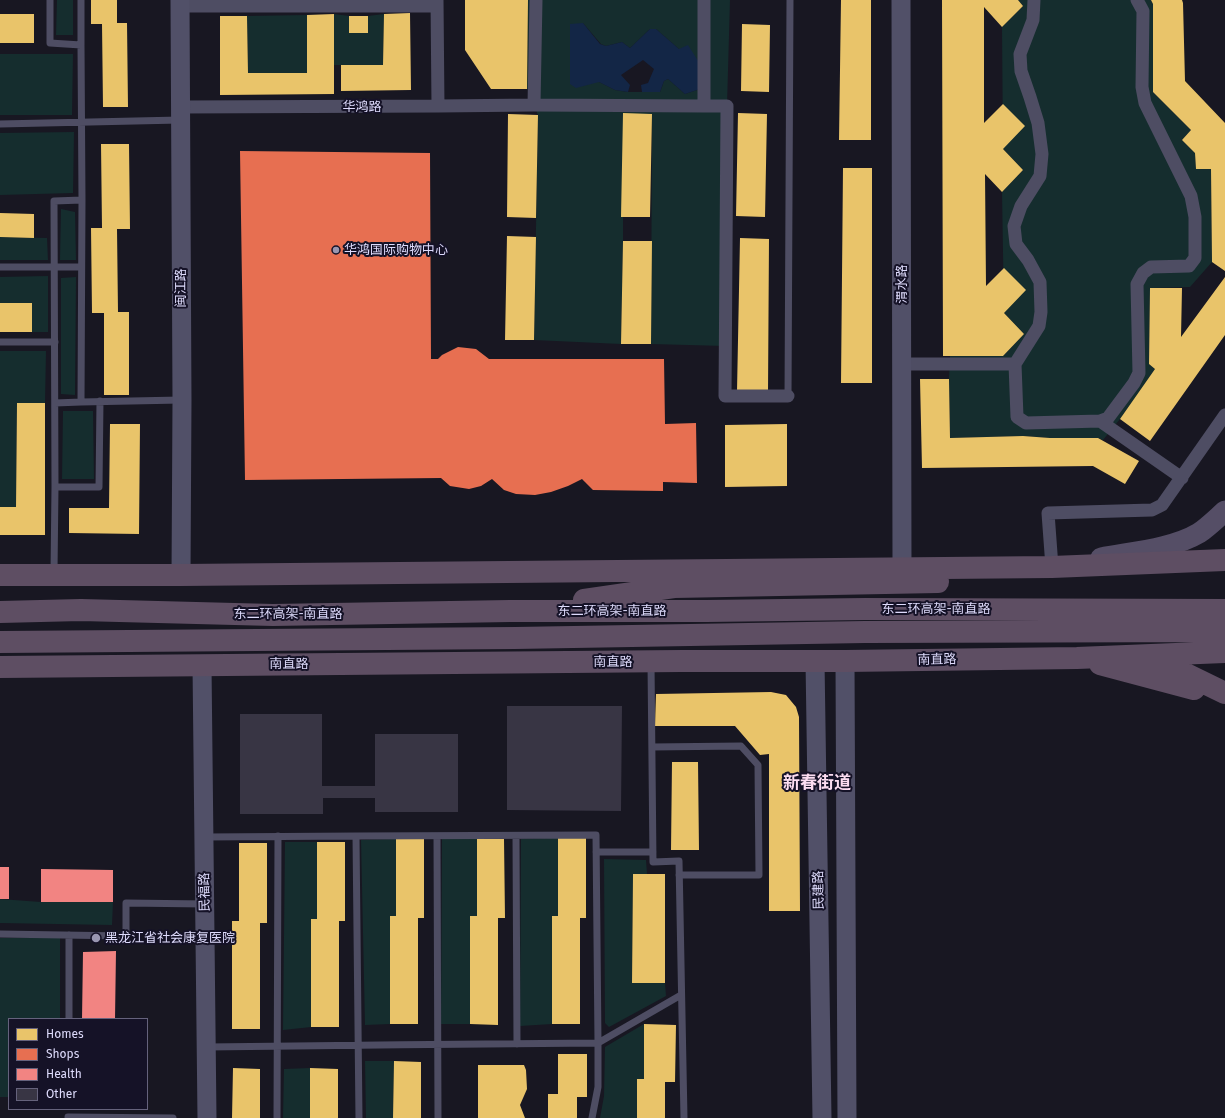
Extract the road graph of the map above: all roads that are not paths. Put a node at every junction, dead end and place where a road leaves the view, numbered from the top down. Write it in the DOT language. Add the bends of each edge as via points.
graph roads {
  1 [pos="50,0"];
  2 [pos="81,0"];
  3 [pos="536,0"];
  4 [pos="704,0"];
  5 [pos="790,0"];
  6 [pos="901,0"];
  7 [pos="1034,0"];
  8 [pos="1137,0"];
  9 [pos="177,2"];
  10 [pos="268,3"];
  11 [pos="437,3"];
  12 [pos="82,45"];
  13 [pos="534,105"];
  14 [pos="438,106"];
  15 [pos="704,106"];
  16 [pos="177,116"];
  17 [pos="82,123"];
  18 [pos="0,124"];
  19 [pos="82,200"];
  20 [pos="0,267"];
  21 [pos="55,267"];
  22 [pos="81,267"];
  23 [pos="0,342"];
  24 [pos="55,342"];
  25 [pos="902,364"];
  26 [pos="1015,364"];
  27 [pos="788,396"];
  28 [pos="176,401"];
  29 [pos="81,402"];
  30 [pos="100,402"];
  31 [pos="55,403"];
  32 [pos="1225,415"];
  33 [pos="1100,421"];
  34 [pos="1182,478"];
  35 [pos="55,487"];
  36 [pos="1225,511"];
  37 [pos="1225,545"];
  38 [pos="1225,560"];
  39 [pos="1052,567"];
  40 [pos="902,568"];
  41 [pos="0,575"];
  42 [pos="54,575"];
  43 [pos="82,575"];
  44 [pos="175,575"];
  45 [pos="1225,610"];
  46 [pos="510,611"];
  47 [pos="0,612"];
  48 [pos="1225,631"];
  49 [pos="515,638"];
  50 [pos="0,642"];
  51 [pos="1225,652"];
  52 [pos="1077,658"];
  53 [pos="815,661"];
  54 [pos="845,661"];
  55 [pos="650,662"];
  56 [pos="202,665"];
  57 [pos="0,667"];
  58 [pos="82,668"];
  59 [pos="1173,683"];
  60 [pos="1225,693"];
  61 [pos="1225,697"];
  62 [pos="1225,708"];
  63 [pos="652,747"];
  64 [pos="278,836"];
  65 [pos="356,836"];
  66 [pos="436,836"];
  67 [pos="516,836"];
  68 [pos="204,837"];
  69 [pos="596,852"];
  70 [pos="653,852"];
  71 [pos="679,875"];
  72 [pos="205,904"];
  73 [pos="0,934"];
  74 [pos="69,935"];
  75 [pos="682,995"];
  76 [pos="69,1018"];
  77 [pos="598,1043"];
  78 [pos="438,1044"];
  79 [pos="517,1044"];
  80 [pos="358,1045"];
  81 [pos="207,1047"];
  82 [pos="68,1115"];
  83 [pos="173,1118"];
  84 [pos="207,1118"];
  85 [pos="277,1118"];
  86 [pos="359,1118"];
  87 [pos="438,1118"];
  88 [pos="592,1118"];
  89 [pos="684,1118"];
  90 [pos="822,1118"];
  91 [pos="848,1118"];
  1 -- 12 [label="lane" via="50,43"];
  2 -- 12 [label="lane"];
  3 -- 13 [label="street"];
  4 -- 15 [label="street"];
  5 -- 27 [label="lane"];
  6 -- 25 [label="street, 渭水路"];
  7 -- 26 [label="street" via="1034,20 1020,54 1021,71 1038,123 1042,154 1040,176 1021,206 1014,226 1016,244 1040,282 1041,312 1039,326"];
  8 -- 33 [label="street" via="1143,11 1142,87 1145,103 1191,196 1195,217 1195,258 1189,266 1151,267 1143,273 1138,284 1138,373 1134,383 1108,418"];
  9 -- 10 [label="street"];
  9 -- 16 [label="street, 闽江路"];
  10 -- 11 [label="street"];
  11 -- 14 [label="street"];
  12 -- 17 [label="lane"];
  13 -- 14 [label="street, 华鸿路"];
  13 -- 15 [label="street, 华鸿路"];
  14 -- 16 [label="street, 华鸿路"];
  15 -- 27 [label="street, 华鸿路" via="728,106 725,396"];
  16 -- 17 [label="lane"];
  16 -- 28 [label="street, 闽江路"];
  17 -- 18 [label="lane"];
  17 -- 19 [label="lane"];
  19 -- 21 [label="lane" via="54,201"];
  19 -- 22 [label="lane"];
  20 -- 21 [label="lane"];
  21 -- 22 [label="lane"];
  21 -- 24 [label="lane"];
  22 -- 29 [label="lane"];
  23 -- 24 [label="lane"];
  24 -- 31 [label="lane"];
  25 -- 26 [label="street"];
  25 -- 40 [label="street, 渭水路"];
  26 -- 33 [label="street" via="1017,417 1026,423"];
  28 -- 30 [label="lane"];
  28 -- 44 [label="street, 闽江路"];
  29 -- 30 [label="lane"];
  29 -- 31 [label="lane"];
  30 -- 35 [label="lane" via="99,487"];
  31 -- 35 [label="lane"];
  32 -- 34 [label="street"];
  33 -- 34 [label="street"];
  34 -- 39 [label="street" via="1162,505 1152,510 1048,513"];
  35 -- 42 [label="lane"];
  36 -- 39 [label="main road" via="1200,532 1183,540"];
  37 -- 46 [label="highway" via="1180,568 1138,577 674,587"];
  38 -- 39 [label="highway"];
  39 -- 40 [label="highway"];
  40 -- 44 [label="highway"];
  41 -- 42 [label="highway"];
  42 -- 43 [label="highway"];
  43 -- 44 [label="highway"];
  43 -- 58 [label="highway" via="59,589 60,649"];
  45 -- 46 [label="highway, 东二环高架-南直路"];
  46 -- 47 [label="highway, 东二环高架-南直路" via="273,615 81,610"];
  48 -- 49 [label="highway, 东二环高架-南直路" via="865,632"];
  49 -- 50 [label="highway, 东二环高架-南直路"];
  49 -- 60 [label="highway" via="684,648 1113,648 1147,656"];
  51 -- 52 [label="highway, 南直路"];
  52 -- 54 [label="highway, 南直路"];
  52 -- 59 [label="highway"];
  53 -- 54 [label="highway, 南直路"];
  53 -- 55 [label="highway, 南直路"];
  53 -- 90 [label="street, 民建路"];
  54 -- 91 [label="street, 民建路"];
  55 -- 56 [label="highway, 南直路"];
  55 -- 63 [label="lane"];
  56 -- 58 [label="highway, 南直路"];
  56 -- 68 [label="street, 民福路"];
  57 -- 58 [label="highway, 南直路"];
  59 -- 61 [label="highway"];
  59 -- 62 [label="highway"];
  63 -- 70 [label="lane"];
  63 -- 71 [label="lane" via="741,746 758,765 758,875"];
  64 -- 65 [label="lane"];
  64 -- 68 [label="lane"];
  64 -- 85 [label="lane"];
  65 -- 66 [label="lane"];
  65 -- 80 [label="lane"];
  66 -- 67 [label="lane"];
  66 -- 78 [label="lane"];
  67 -- 69 [label="lane" via="596,836"];
  67 -- 79 [label="lane"];
  68 -- 72 [label="street, 民福路"];
  69 -- 70 [label="lane"];
  69 -- 77 [label="lane"];
  70 -- 71 [label="lane" via="653,862 679,861"];
  71 -- 75 [label="lane"];
  72 -- 74 [label="lane" via="126,903 126,936"];
  72 -- 81 [label="street, 民福路"];
  73 -- 74 [label="lane"];
  74 -- 76 [label="lane"];
  75 -- 77 [label="lane"];
  75 -- 89 [label="lane"];
  77 -- 79 [label="lane"];
  77 -- 88 [label="lane" via="598,1086"];
  78 -- 79 [label="lane"];
  78 -- 80 [label="lane"];
  78 -- 87 [label="lane"];
  80 -- 81 [label="lane"];
  80 -- 86 [label="lane"];
  81 -- 84 [label="street, 民福路"];
  82 -- 83 [label="lane"];
}
